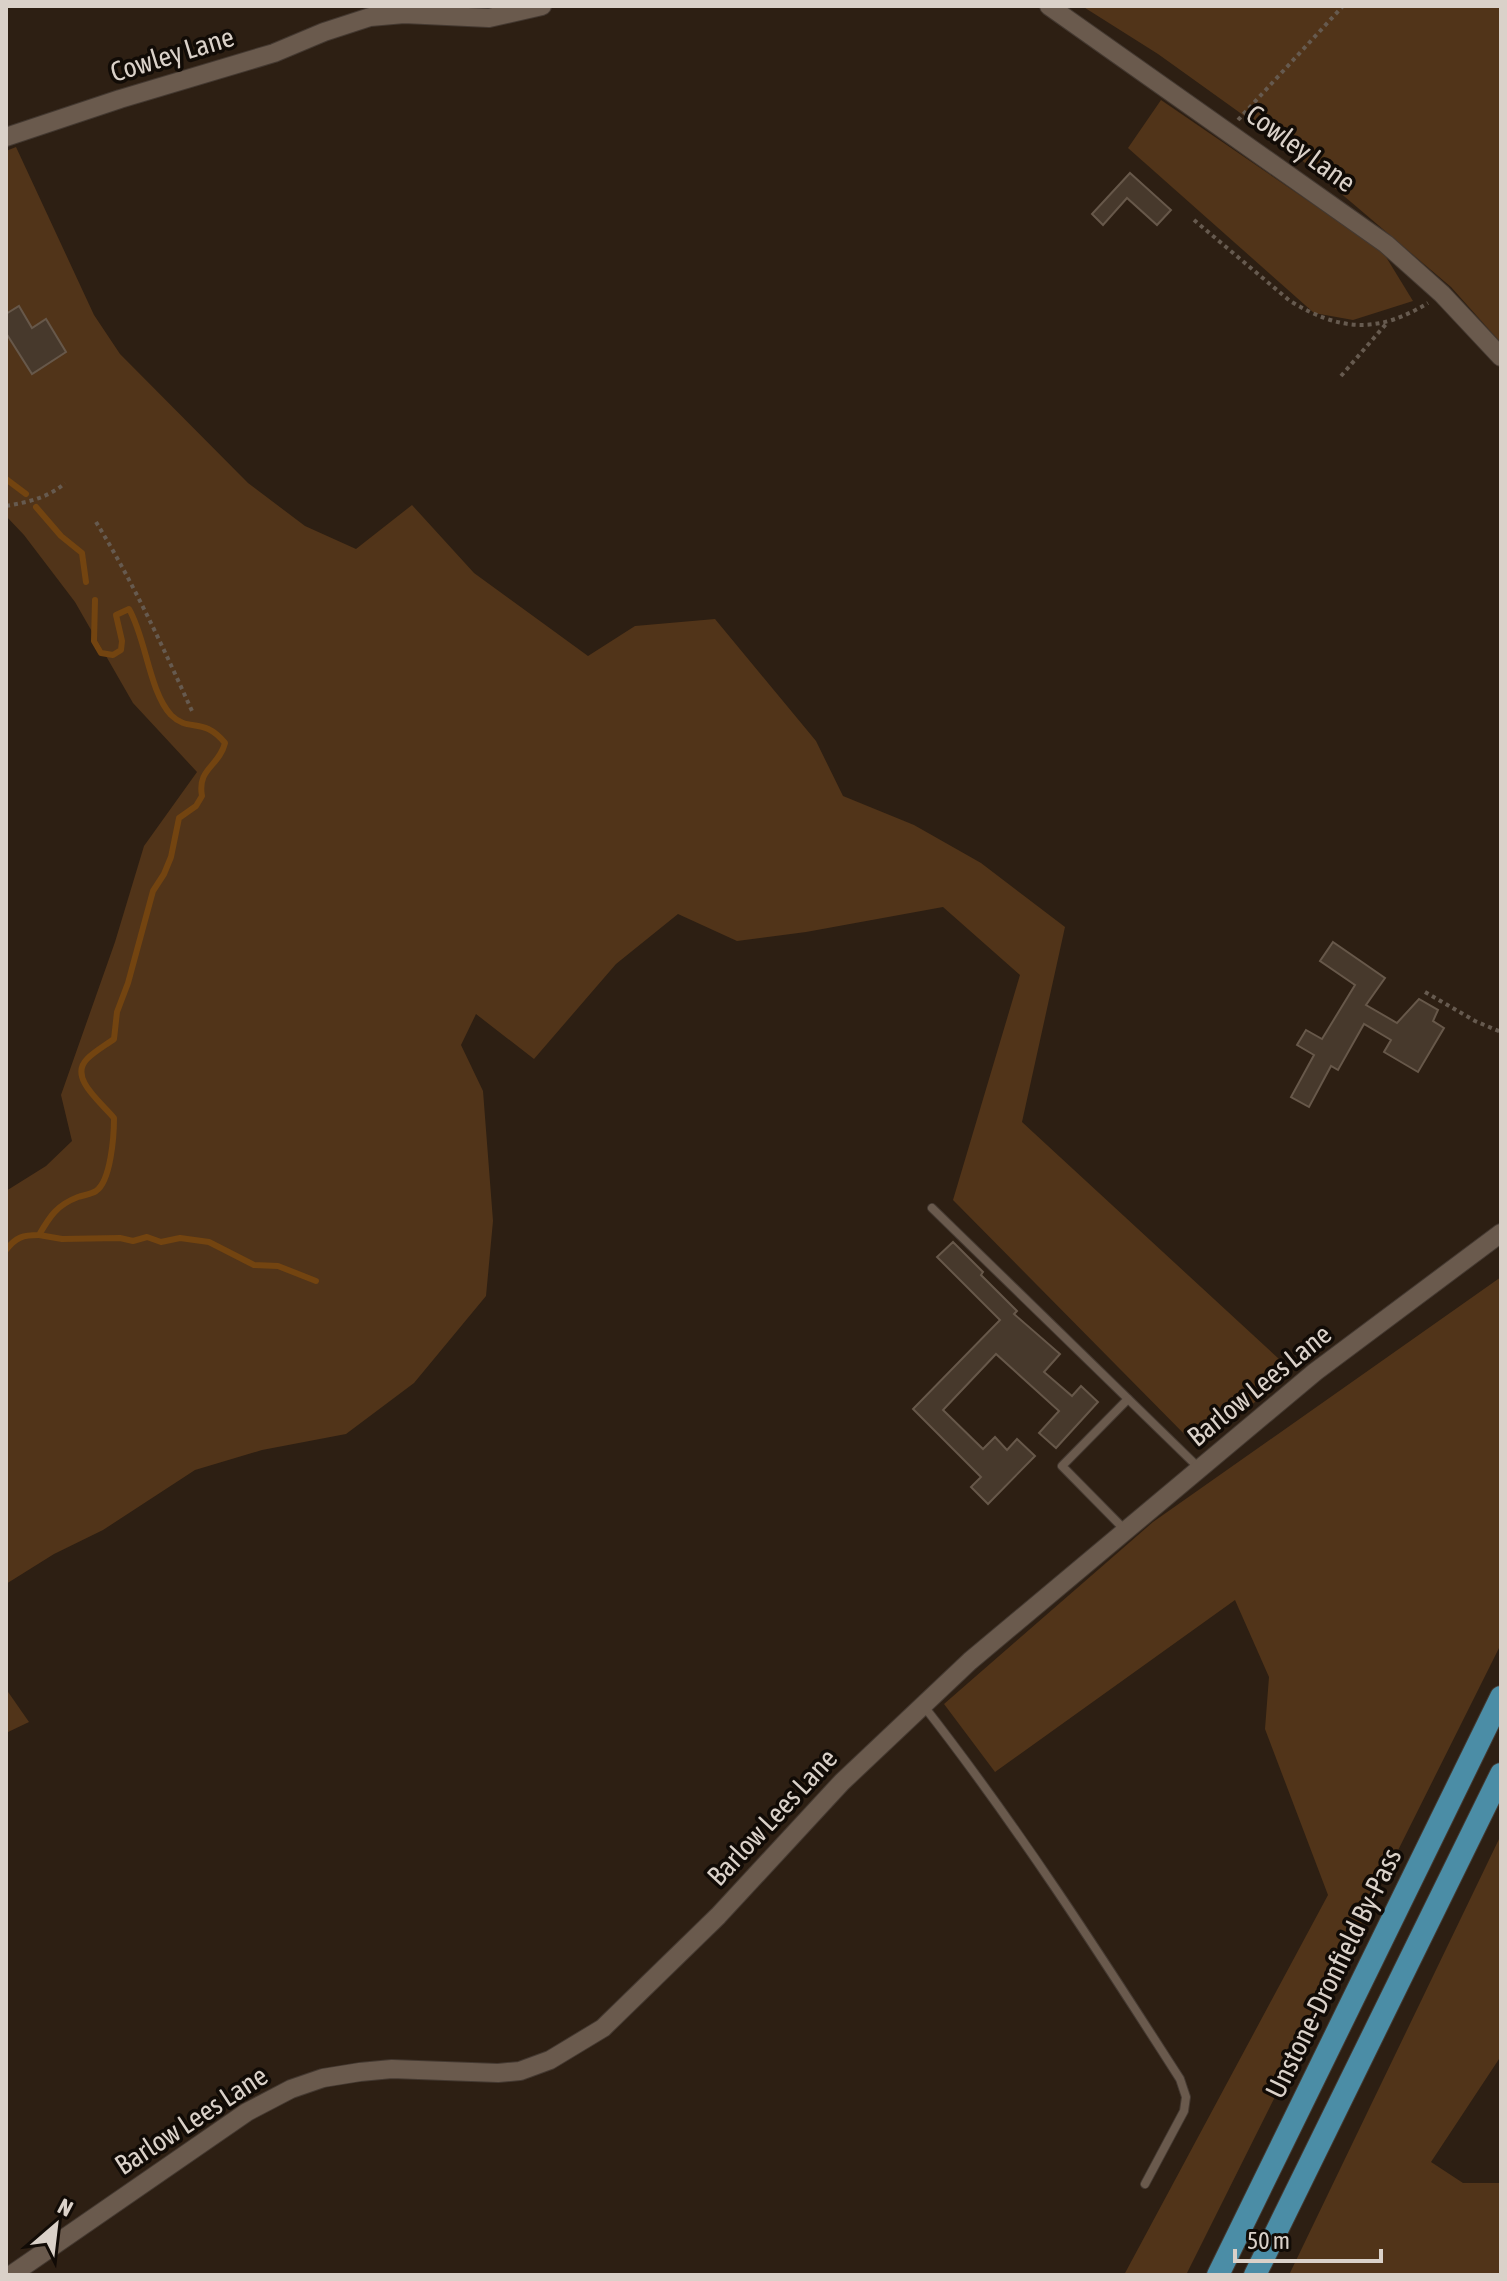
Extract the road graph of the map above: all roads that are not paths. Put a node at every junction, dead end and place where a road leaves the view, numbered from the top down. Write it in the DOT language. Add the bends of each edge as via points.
graph roads {
  1 [pos="542,6"];
  2 [pos="1049,6"];
  3 [pos="6,137"];
  4 [pos="1501,357"];
  5 [pos="932,1208"];
  6 [pos="1501,1233"];
  7 [pos="1128,1399"];
  8 [pos="1199,1469"];
  9 [pos="1125,1530"];
  10 [pos="1501,1697"];
  11 [pos="923,1704"];
  12 [pos="1501,1774"];
  13 [pos="1145,2184"];
  14 [pos="11,2275"];
  15 [pos="1218,2275"];
  16 [pos="1255,2275"];
  1 -- 3 [label="street, Cowley Lane" via="489,18 370,17 274,53"];
  2 -- 4 [label="street, Cowley Lane" via="1386,244"];
  5 -- 7 [label="lane"];
  6 -- 8 [label="street, Barlow Lees Lane" via="1315,1372"];
  7 -- 8 [label="lane"];
  7 -- 9 [label="lane" via="1062,1466"];
  8 -- 9 [label="street, Barlow Lees Lane"];
  9 -- 11 [label="street, Barlow Lees Lane"];
  10 -- 15 [label="highway, Unstone-Dronfield By-Pass"];
  11 -- 13 [label="lane" via="1074,1914 1180,2079 1184,2111"];
  11 -- 14 [label="street, Barlow Lees Lane" via="842,1782 718,1916 603,2028 575,2047 520,2071 392,2069 323,2078 291,2089 247,2112"];
  12 -- 16 [label="highway"];
}
